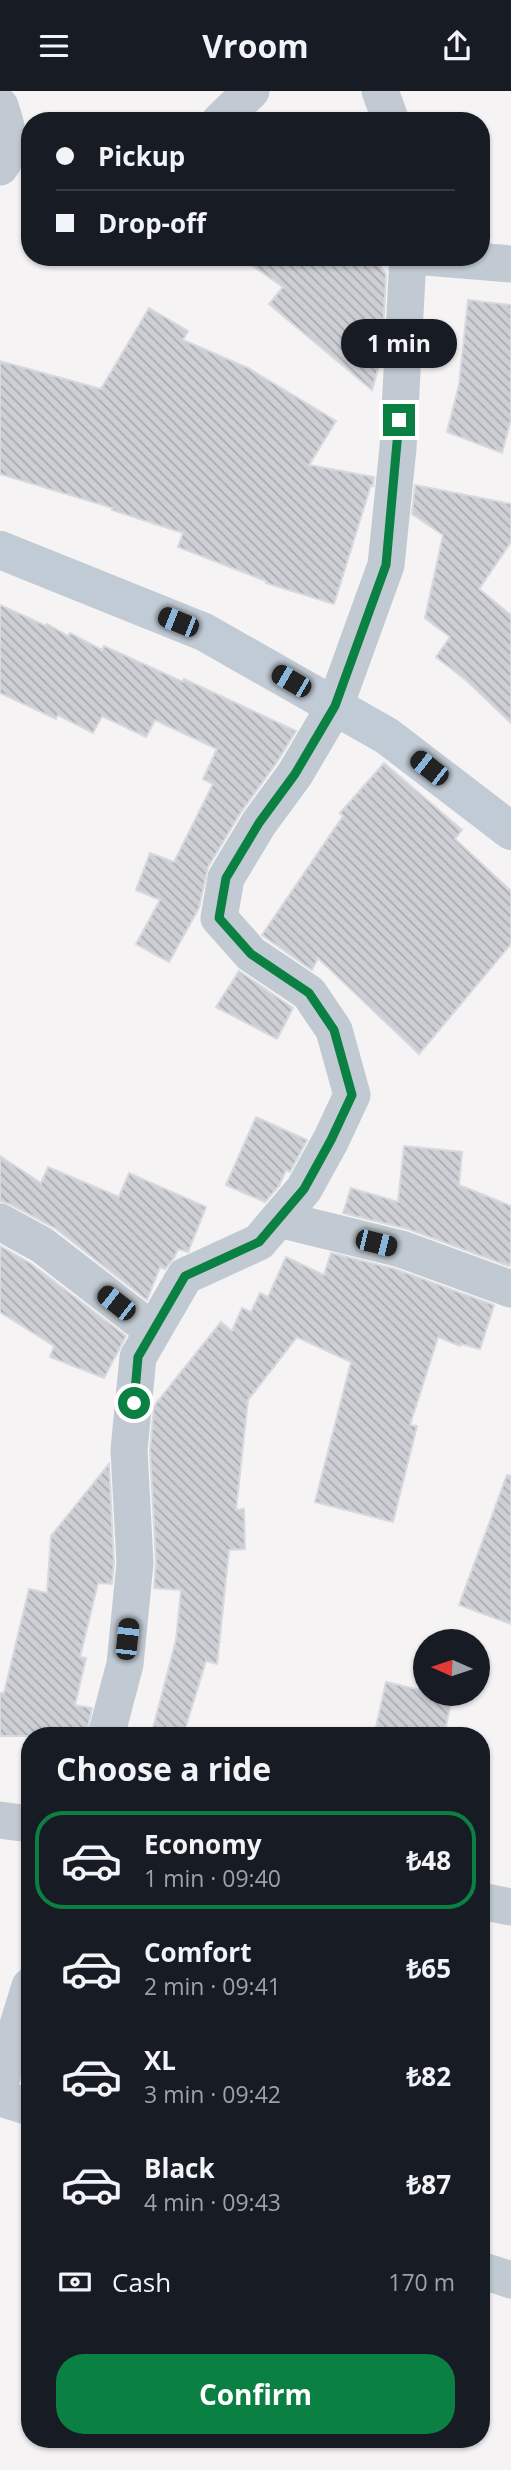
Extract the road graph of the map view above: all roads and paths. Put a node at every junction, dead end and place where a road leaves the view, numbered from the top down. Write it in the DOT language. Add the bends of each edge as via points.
graph roads {
  1 [pos="251,91"];
  2 [pos="380,91"];
  3 [pos="0,106"];
  4 [pos="229,112"];
  5 [pos="388,112"];
  6 [pos="0,167"];
  7 [pos="490,262"];
  8 [pos="511,264"];
  9 [pos="408,266"];
  10 [pos="0,549"];
  11 [pos="335,706"];
  12 [pos="511,831"];
  13 [pos="279,1219"];
  14 [pos="0,1222"];
  15 [pos="511,1289"];
  16 [pos="153,1331"];
  17 [pos="108,1727"];
  18 [pos="0,1821"];
  19 [pos="21,1823"];
  20 [pos="490,1904"];
  21 [pos="511,1907"];
  22 [pos="21,2015"];
  23 [pos="0,2084"];
  24 [pos="0,2098"];
  25 [pos="21,2104"];
  26 [pos="490,2273"];
  27 [pos="511,2280"];
  1 -- 4 [label="street"];
  2 -- 5 [label="street"];
  3 -- 6 [label="street" via="7,128 7,159"];
  7 -- 8 [label="street"];
  9 -- 11 [label="street" via="386,565"];
  10 -- 11 [label="street" via="204,632"];
  11 -- 12 [label="street" via="387,736"];
  11 -- 13 [label="street" via="226,878 219,918 251,954 309,993 334,1030 352,1095 304,1189"];
  13 -- 15 [label="street" via="401,1249"];
  13 -- 16 [label="street" via="259,1242 185,1276"];
  14 -- 16 [label="street" via="42,1245"];
  16 -- 17 [label="street" via="138,1357 129,1450 135,1563 125,1664"];
  18 -- 19 [label="street"];
  20 -- 21 [label="street"];
  22 -- 23 [label="street"];
  24 -- 25 [label="street"];
  26 -- 27 [label="street"];
}
